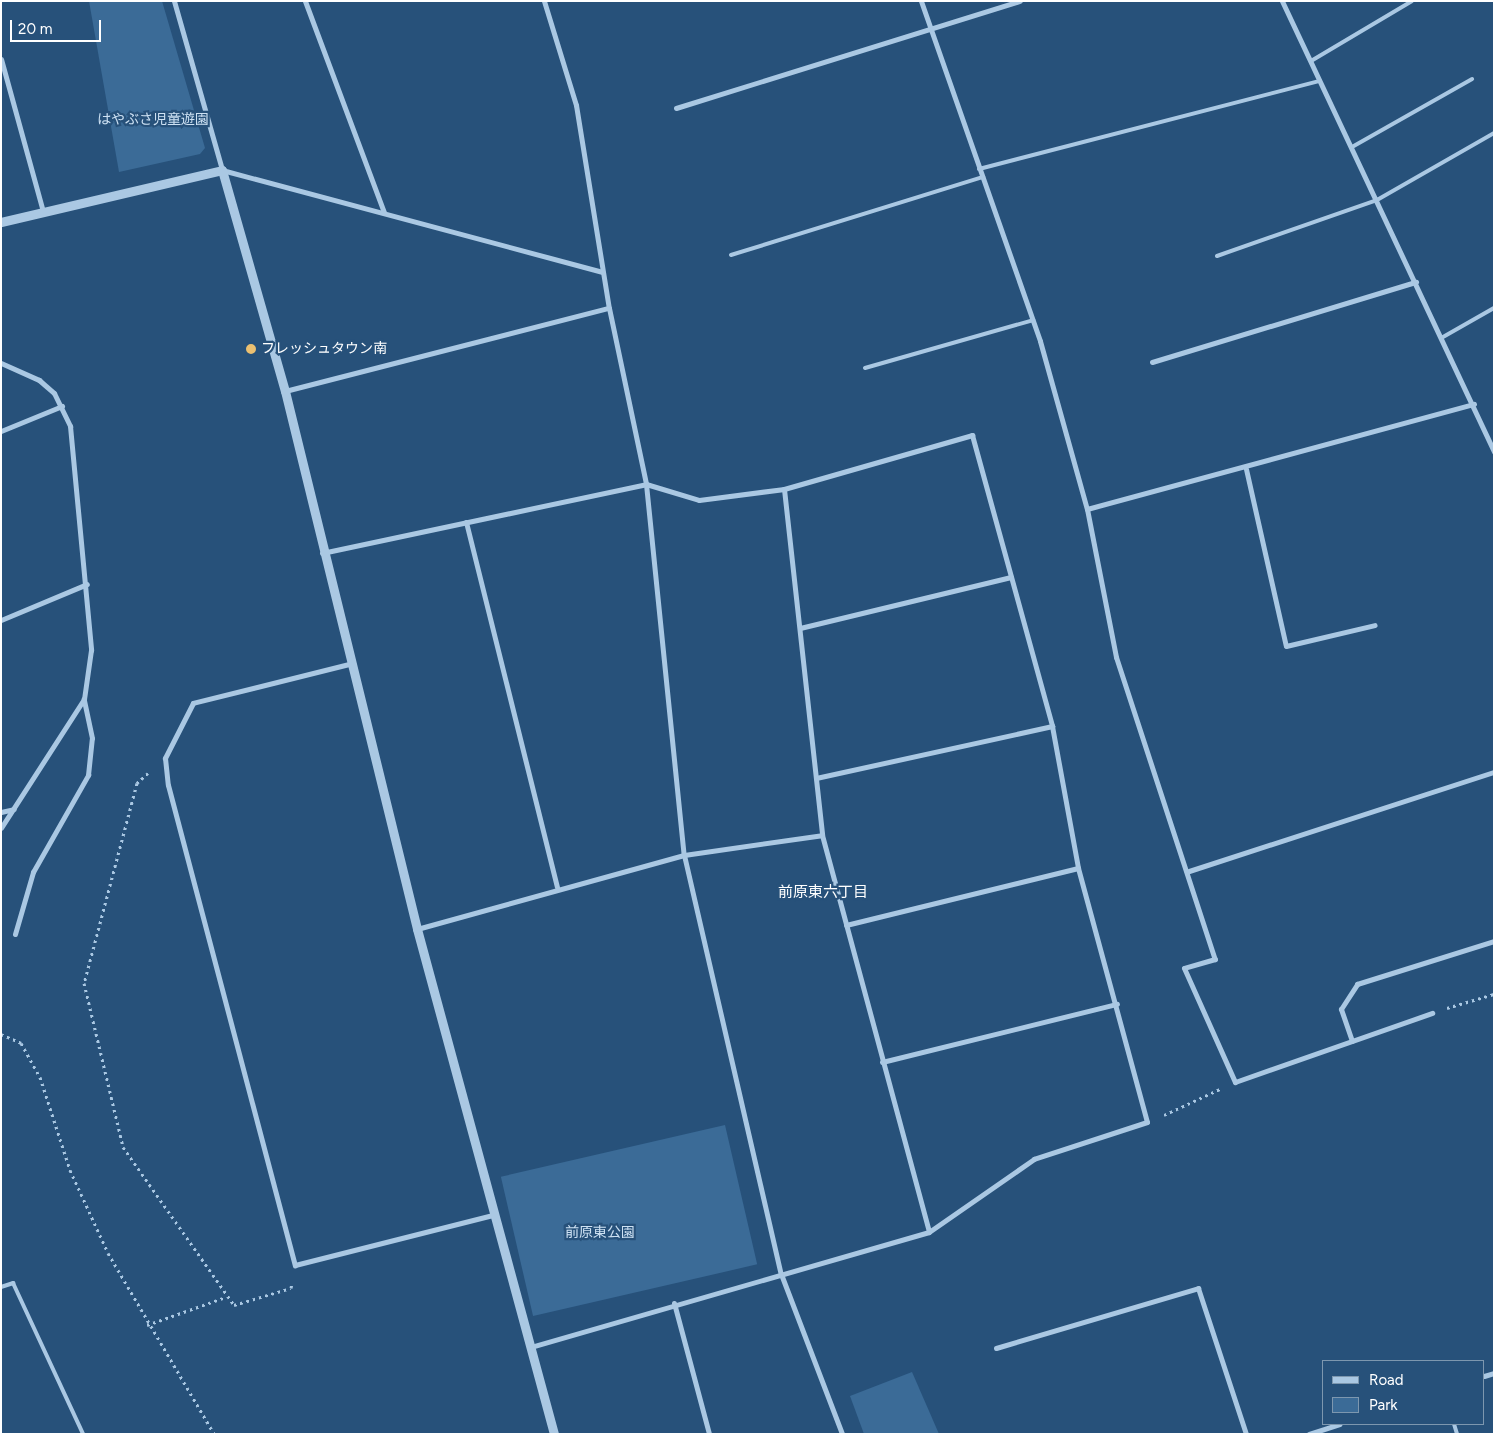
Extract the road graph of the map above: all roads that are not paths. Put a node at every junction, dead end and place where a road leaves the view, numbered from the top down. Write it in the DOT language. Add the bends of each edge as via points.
graph roads {
  1 [pos="174,1"];
  2 [pos="304,1"];
  3 [pos="544,1"];
  4 [pos="921,1"];
  5 [pos="1020,1"];
  6 [pos="1282,1"];
  7 [pos="1412,1"];
  8 [pos="930,29"];
  9 [pos="1,59"];
  10 [pos="1311,61"];
  11 [pos="1472,78"];
  12 [pos="1320,81"];
  13 [pos="676,108"];
  14 [pos="1494,133"];
  15 [pos="1352,146"];
  16 [pos="980,168"];
  17 [pos="222,170"];
  18 [pos="983,177"];
  19 [pos="1377,200"];
  20 [pos="43,211"];
  21 [pos="384,212"];
  22 [pos="1,222"];
  23 [pos="731,255"];
  24 [pos="1217,256"];
  25 [pos="602,272"];
  26 [pos="1416,282"];
  27 [pos="609,308"];
  28 [pos="1494,308"];
  29 [pos="1033,320"];
  30 [pos="1443,337"];
  31 [pos="1152,362"];
  32 [pos="1,363"];
  33 [pos="866,368"];
  34 [pos="285,391"];
  35 [pos="1474,404"];
  36 [pos="62,406"];
  37 [pos="1,431"];
  38 [pos="1494,452"];
  39 [pos="1246,469"];
  40 [pos="646,484"];
  41 [pos="784,488"];
  42 [pos="1087,509"];
  43 [pos="466,522"];
  44 [pos="322,553"];
  45 [pos="1011,577"];
  46 [pos="87,584"];
  47 [pos="1,620"];
  48 [pos="1375,625"];
  49 [pos="800,628"];
  50 [pos="353,663"];
  51 [pos="84,699"];
  52 [pos="1052,726"];
  53 [pos="1494,772"];
  54 [pos="816,778"];
  55 [pos="14,809"];
  56 [pos="1,812"];
  57 [pos="1,828"];
  58 [pos="822,835"];
  59 [pos="684,855"];
  60 [pos="1078,868"];
  61 [pos="1188,871"];
  62 [pos="557,887"];
  63 [pos="846,926"];
  64 [pos="418,929"];
  65 [pos="15,934"];
  66 [pos="1494,941"];
  67 [pos="1118,1004"];
  68 [pos="1432,1013"];
  69 [pos="1352,1041"];
  70 [pos="882,1062"];
  71 [pos="496,1214"];
  72 [pos="929,1232"];
  73 [pos="781,1274"];
  74 [pos="1,1287"];
  75 [pos="674,1303"];
  76 [pos="530,1347"];
  77 [pos="996,1348"];
  78 [pos="1336,1425"];
  79 [pos="84,1434"];
  80 [pos="554,1434"];
  81 [pos="709,1434"];
  82 [pos="842,1434"];
  83 [pos="1246,1434"];
  84 [pos="1309,1434"];
  1 -- 17 [label="street"];
  2 -- 21 [label="street"];
  3 -- 25 [label="street" via="576,105"];
  4 -- 8 [label="street"];
  5 -- 8 [label="street"];
  6 -- 10 [label="street"];
  7 -- 10 [label="lane"];
  8 -- 13 [label="street"];
  8 -- 16 [label="street"];
  9 -- 20 [label="street"];
  10 -- 12 [label="street"];
  11 -- 15 [label="lane"];
  12 -- 15 [label="street"];
  12 -- 16 [label="lane"];
  14 -- 19 [label="lane"];
  15 -- 19 [label="street"];
  16 -- 18 [label="street"];
  17 -- 20 [label="street"];
  17 -- 21 [label="street"];
  17 -- 34 [label="street"];
  18 -- 23 [label="lane"];
  18 -- 29 [label="street"];
  19 -- 24 [label="lane"];
  19 -- 26 [label="street"];
  20 -- 22 [label="street"];
  21 -- 25 [label="street"];
  25 -- 27 [label="street"];
  26 -- 30 [label="street"];
  26 -- 31 [label="street"];
  27 -- 34 [label="street"];
  27 -- 40 [label="street"];
  28 -- 30 [label="lane"];
  29 -- 33 [label="lane"];
  29 -- 42 [label="street"];
  30 -- 35 [label="street"];
  32 -- 36 [label="street" via="39,380"];
  34 -- 44 [label="street"];
  35 -- 38 [label="street"];
  35 -- 39 [label="street"];
  36 -- 37 [label="street"];
  36 -- 46 [label="street" via="70,426"];
  39 -- 42 [label="street"];
  39 -- 48 [label="street" via="1286,646"];
  40 -- 41 [label="street" via="699,500"];
  40 -- 43 [label="street"];
  40 -- 59 [label="street"];
  41 -- 45 [label="street" via="972,435"];
  41 -- 49 [label="street"];
  42 -- 61 [label="street" via="1116,657"];
  43 -- 44 [label="street"];
  43 -- 62 [label="street"];
  44 -- 50 [label="street"];
  45 -- 49 [label="street"];
  45 -- 52 [label="street"];
  46 -- 47 [label="street"];
  46 -- 51 [label="street" via="91,650"];
  49 -- 54 [label="street"];
  50 -- 64 [label="street"];
  50 -- 71 [label="street" via="193,703 165,758 295,1265"];
  51 -- 55 [label="street"];
  51 -- 65 [label="street" via="92,738 88,775 33,872"];
  52 -- 54 [label="street"];
  52 -- 60 [label="street"];
  53 -- 61 [label="street"];
  54 -- 58 [label="street"];
  55 -- 56 [label="street"];
  55 -- 57 [label="street"];
  58 -- 59 [label="street"];
  58 -- 63 [label="street"];
  59 -- 62 [label="street"];
  59 -- 73 [label="street"];
  60 -- 63 [label="street"];
  60 -- 67 [label="street"];
  61 -- 69 [label="street" via="1215,959 1184,968 1235,1082"];
  62 -- 64 [label="street"];
  63 -- 70 [label="street"];
  64 -- 71 [label="street"];
  66 -- 69 [label="street" via="1357,984 1341,1009"];
  67 -- 70 [label="street"];
  67 -- 72 [label="street" via="1147,1122 1034,1160"];
  68 -- 69 [label="street"];
  70 -- 72 [label="street"];
  71 -- 76 [label="street"];
  72 -- 73 [label="street"];
  73 -- 75 [label="street"];
  73 -- 82 [label="street"];
  74 -- 79 [label="lane" via="12,1283"];
  75 -- 76 [label="street"];
  75 -- 81 [label="street"];
  76 -- 80 [label="street"];
  77 -- 83 [label="street" via="1198,1288"];
  78 -- 84 [label="street"];
}
